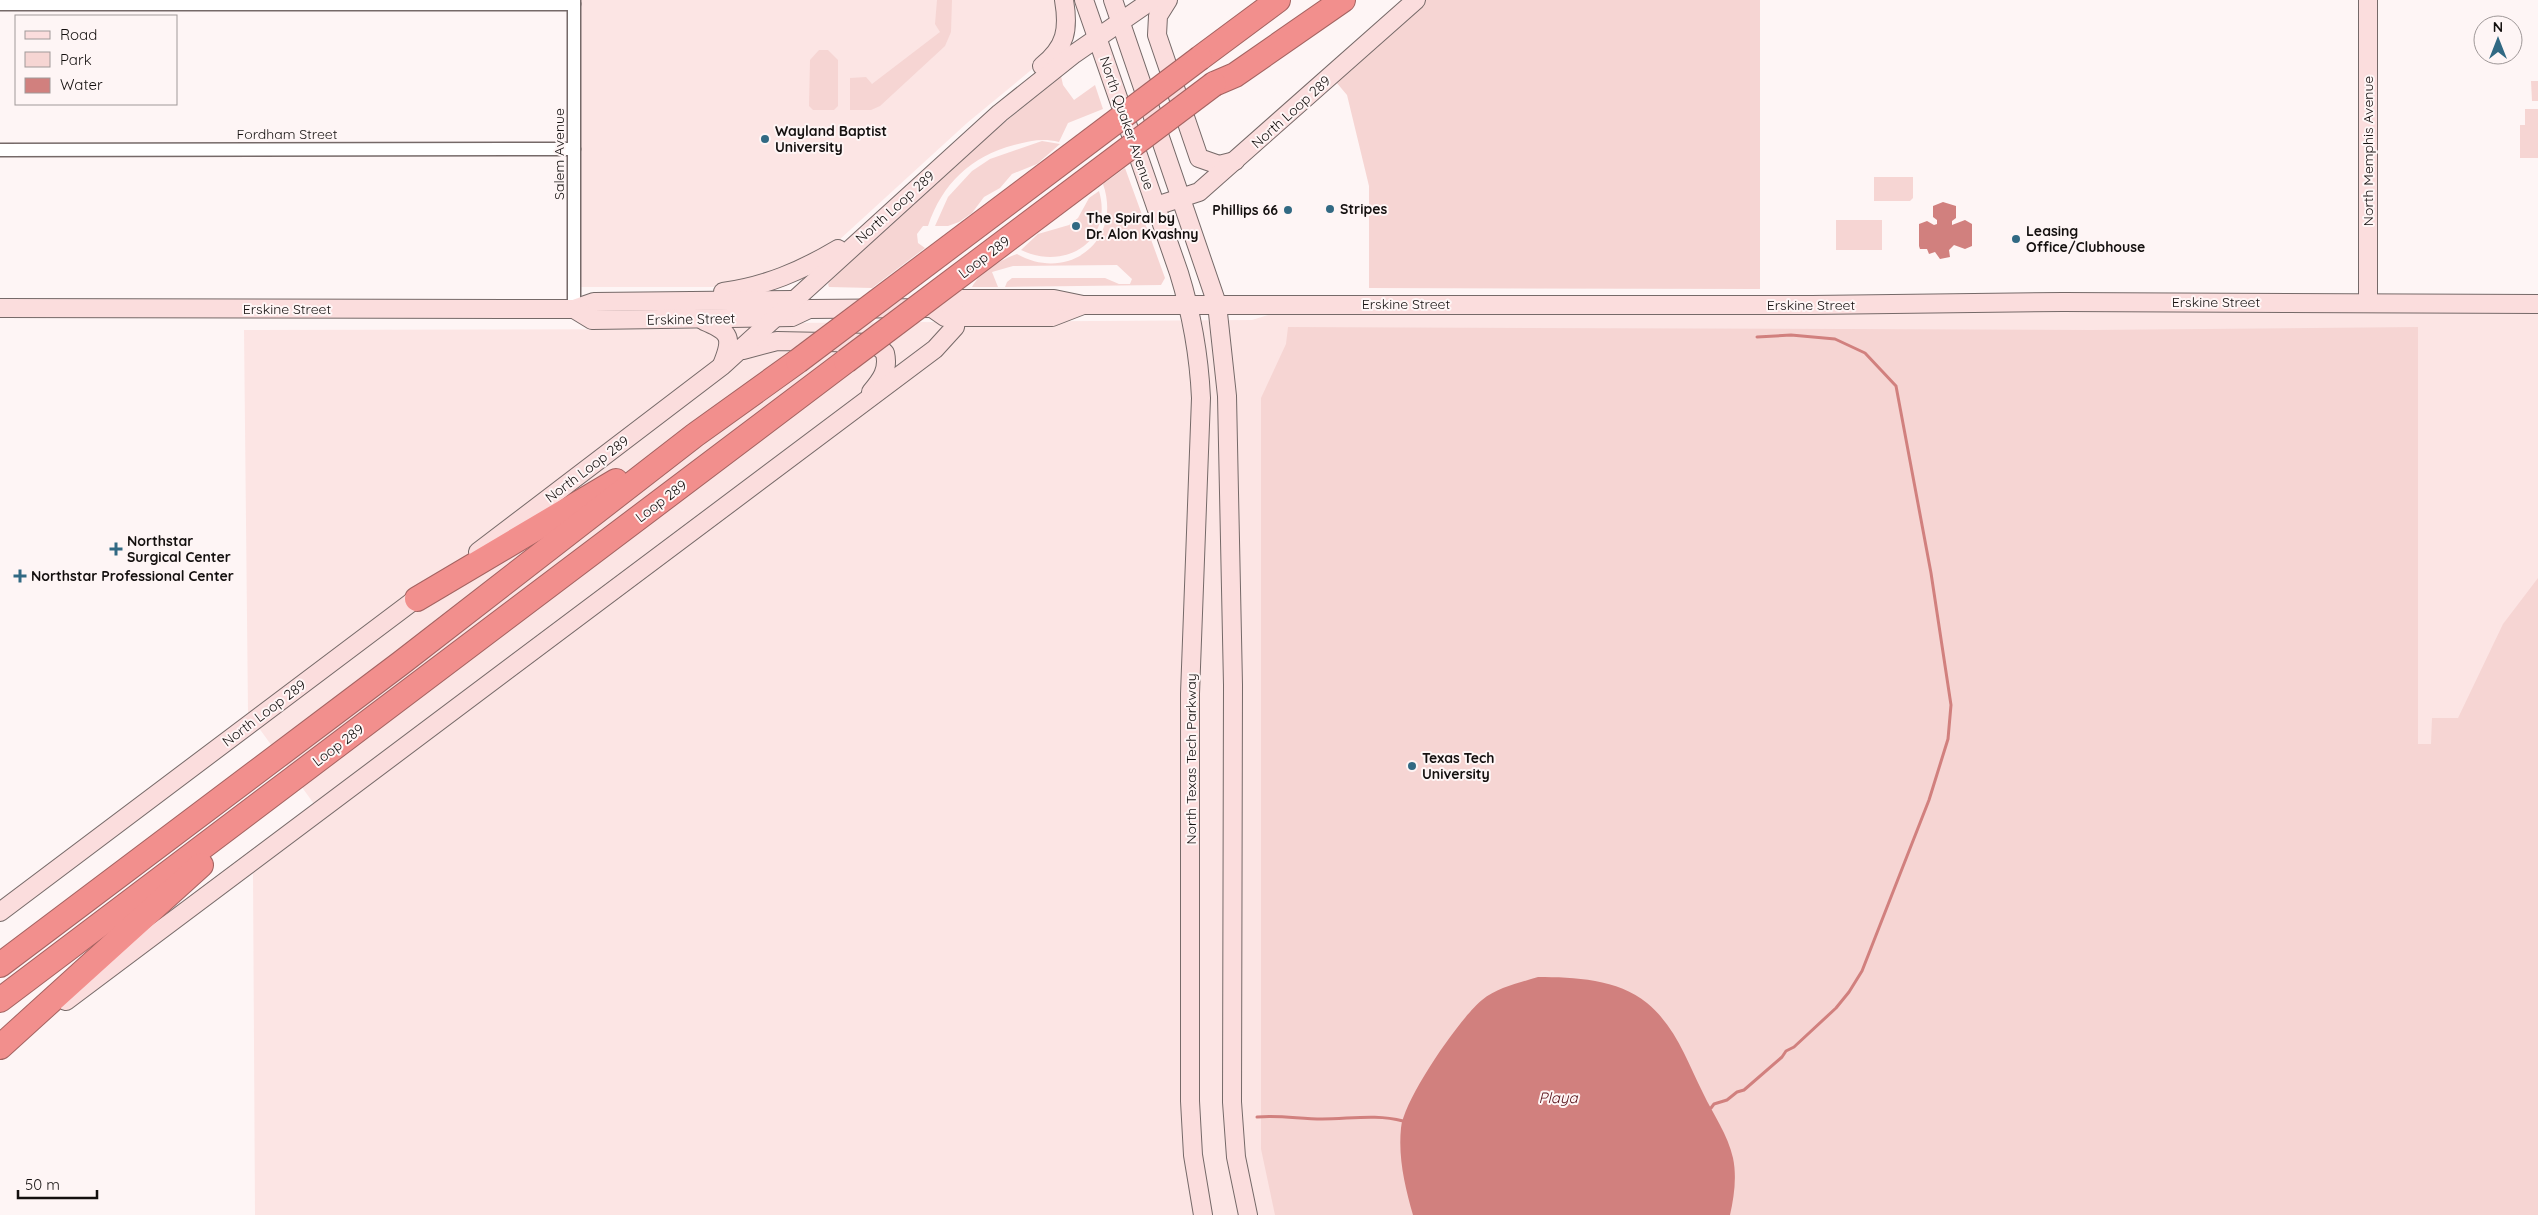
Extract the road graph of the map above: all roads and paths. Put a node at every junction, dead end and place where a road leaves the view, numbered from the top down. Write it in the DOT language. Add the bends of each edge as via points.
graph roads {
  1 [pos="1064,0"];
  2 [pos="1084,0"];
  3 [pos="1113,0"];
  4 [pos="1152,0"];
  5 [pos="1168,0"];
  6 [pos="1278,0"];
  7 [pos="1320,0"];
  8 [pos="1343,0"];
  9 [pos="1416,0"];
  10 [pos="2368,0"];
  11 [pos="574,2"];
  12 [pos="0,4"];
  13 [pos="1121,20"];
  14 [pos="1097,37"];
  15 [pos="1214,84"];
  16 [pos="1000,113"];
  17 [pos="574,149"];
  18 [pos="0,150"];
  19 [pos="1235,161"];
  20 [pos="1181,199"];
  21 [pos="1156,206"];
  22 [pos="870,229"];
  23 [pos="793,300"];
  24 [pos="651,302"];
  25 [pos="2368,302"];
  26 [pos="938,304"];
  27 [pos="1188,304"];
  28 [pos="1217,304"];
  29 [pos="2538,304"];
  30 [pos="1083,305"];
  31 [pos="0,308"];
  32 [pos="574,309"];
  33 [pos="809,309"];
  34 [pos="957,317"];
  35 [pos="775,318"];
  36 [pos="699,319"];
  37 [pos="740,351"];
  38 [pos="722,366"];
  39 [pos="857,407"];
  40 [pos="695,435"];
  41 [pos="416,599"];
  42 [pos="379,714"];
  43 [pos="0,912"];
  44 [pos="0,965"];
  45 [pos="0,1000"];
  46 [pos="0,1047"];
  47 [pos="0,1051"];
  48 [pos="1203,1215"];
  49 [pos="1248,1215"];
  1 -- 16 [label="main road" via="1066,27 1060,49 1015,88"];
  2 -- 14 [label="main road, North Quaker Avenue"];
  3 -- 13 [label="main road, North Quaker Avenue"];
  4 -- 13 [label="main road, North Loop 289"];
  5 -- 19 [label="main road" via="1158,16 1157,35 1199,158 1219,165"];
  6 -- 40 [label="highway, Loop 289, bridge" via="798,362"];
  7 -- 15 [label="highway, Loop 289"];
  8 -- 15 [label="highway" via="1235,75"];
  9 -- 19 [label="main road, North Loop 289"];
  10 -- 25 [label="main road, North Memphis Avenue"];
  11 -- 12 [label="street"];
  11 -- 17 [label="street, Salem Avenue"];
  13 -- 14 [label="main road, North Loop 289"];
  13 -- 20 [label="main road, North Quaker Avenue"];
  14 -- 16 [label="main road, North Loop 289"];
  14 -- 21 [label="main road, North Quaker Avenue"];
  15 -- 42 [label="highway, Loop 289, bridge"];
  16 -- 22 [label="main road, North Loop 289"];
  17 -- 18 [label="street, Fordham Street"];
  17 -- 32 [label="street, Salem Avenue"];
  19 -- 20 [label="main road, North Loop 289" via="1199,192"];
  20 -- 21 [label="main road, North Loop 289"];
  20 -- 28 [label="main road, North Quaker Avenue"];
  21 -- 27 [label="main road, North Quaker Avenue"];
  22 -- 23 [label="main road, North Loop 289"];
  22 -- 24 [label="main road" via="807,267 769,283"];
  23 -- 24 [label="main road, Erskine Street"];
  23 -- 33 [label="main road, Erskine Street"];
  23 -- 35 [label="main road, North Loop 289"];
  24 -- 32 [label="main road, Erskine Street" via="594,302"];
  25 -- 28 [label="main road, Erskine Street"];
  25 -- 29 [label="main road, Erskine Street"];
  26 -- 30 [label="main road, Erskine Street" via="1054,299"];
  26 -- 33 [label="main road, Erskine Street"];
  26 -- 34 [label="main road, Erskine Street" via="945,317"];
  27 -- 28 [label="main road, Erskine Street"];
  27 -- 30 [label="main road, Erskine Street"];
  27 -- 48 [label="main road, North Texas Tech Parkway" via="1199,355 1201,398 1190,694 1190,1101 1193,1156"];
  28 -- 49 [label="main road" via="1227,396 1233,695 1232,1102 1236,1156"];
  30 -- 34 [label="main road, Erskine Street" via="1052,317"];
  31 -- 32 [label="main road, Erskine Street"];
  32 -- 36 [label="main road, Erskine Street" via="592,320"];
  33 -- 35 [label="main road, Erskine Street" via="792,318"];
  34 -- 39 [label="main road" via="953,331 935,349"];
  35 -- 36 [label="main road, Erskine Street"];
  35 -- 37 [label="main road, North Loop 289"];
  36 -- 38 [label="main road" via="720,328 727,335 729,346"];
  37 -- 38 [label="main road, North Loop 289"];
  37 -- 39 [label="main road" via="777,341 875,343 886,353 884,373"];
  38 -- 41 [label="main road, North Loop 289"];
  39 -- 47 [label="main road"];
  40 -- 41 [label="highway"];
  40 -- 44 [label="highway, Loop 289" via="409,657"];
  41 -- 43 [label="main road, North Loop 289"];
  42 -- 45 [label="highway, Loop 289"];
  42 -- 46 [label="highway" via="361,742 209,857"];
}
